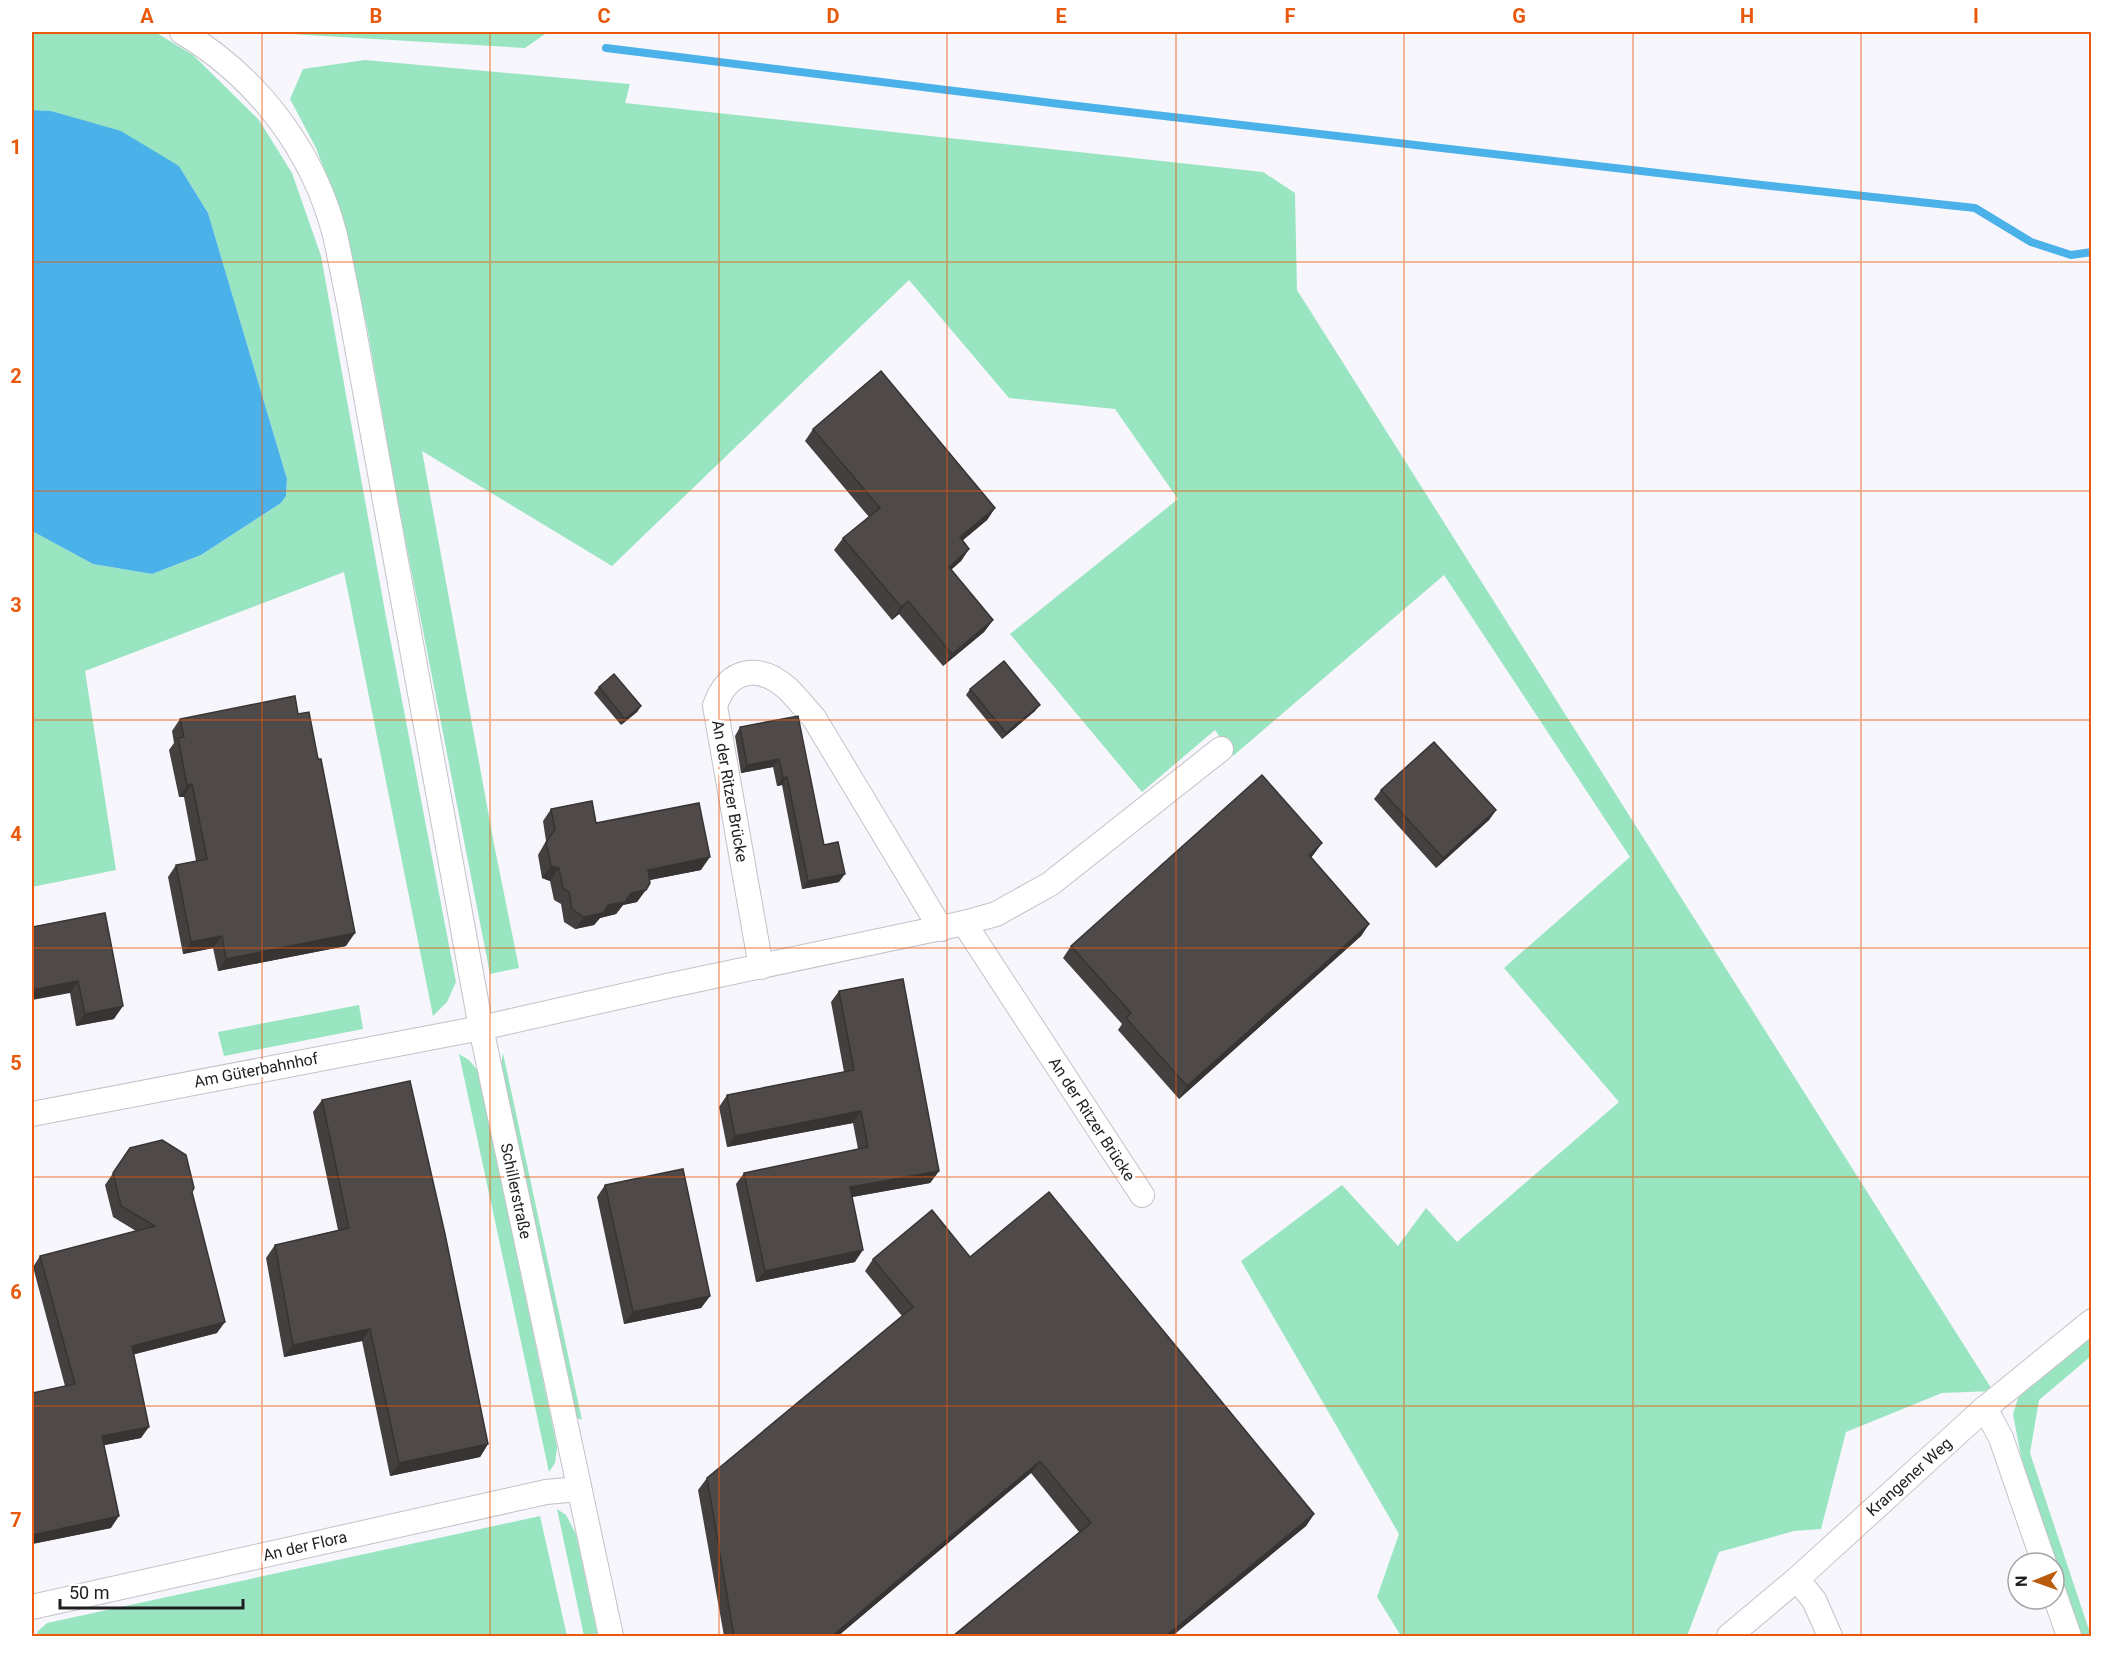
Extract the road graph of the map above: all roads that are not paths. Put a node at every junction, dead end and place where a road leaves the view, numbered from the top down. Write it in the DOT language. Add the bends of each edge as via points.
graph roads {
  1 [pos="182,32"];
  2 [pos="1221,749"];
  3 [pos="952,926"];
  4 [pos="761,967"];
  5 [pos="481,1028"];
  6 [pos="32,1114"];
  7 [pos="1142,1195"];
  8 [pos="2091,1321"];
  9 [pos="1985,1408"];
  10 [pos="579,1489"];
  11 [pos="2040,1551"];
  12 [pos="1797,1579"];
  13 [pos="32,1607"];
  14 [pos="2060,1611"];
  15 [pos="611,1636"];
  16 [pos="1729,1636"];
  17 [pos="1830,1636"];
  18 [pos="2069,1636"];
  1 -- 5 [label="street, Schillerstraße" via="229,64 272,109 294,139 334,234"];
  2 -- 3 [label="street" via="1050,884 996,914"];
  3 -- 4 [label="street"];
  3 -- 4 [label="street, An der Ritzer Brücke" via="814,718 787,688 762,673 745,673 730,680 720,691 715,706"];
  3 -- 7 [label="street, An der Ritzer Brücke"];
  4 -- 5 [label="street"];
  5 -- 6 [label="street, Am Güterbahnhof"];
  5 -- 10 [label="street, Schillerstraße"];
  8 -- 9 [label="street, Krangener Weg"];
  9 -- 11 [label="street" via="2001,1438"];
  9 -- 12 [label="street, Krangener Weg"];
  10 -- 13 [label="street, An der Flora" via="546,1492"];
  10 -- 15 [label="street, Schillerstraße"];
  12 -- 16 [label="street, Krangener Weg"];
  12 -- 17 [label="street" via="1814,1600"];
  14 -- 18 [label="street"];
}
